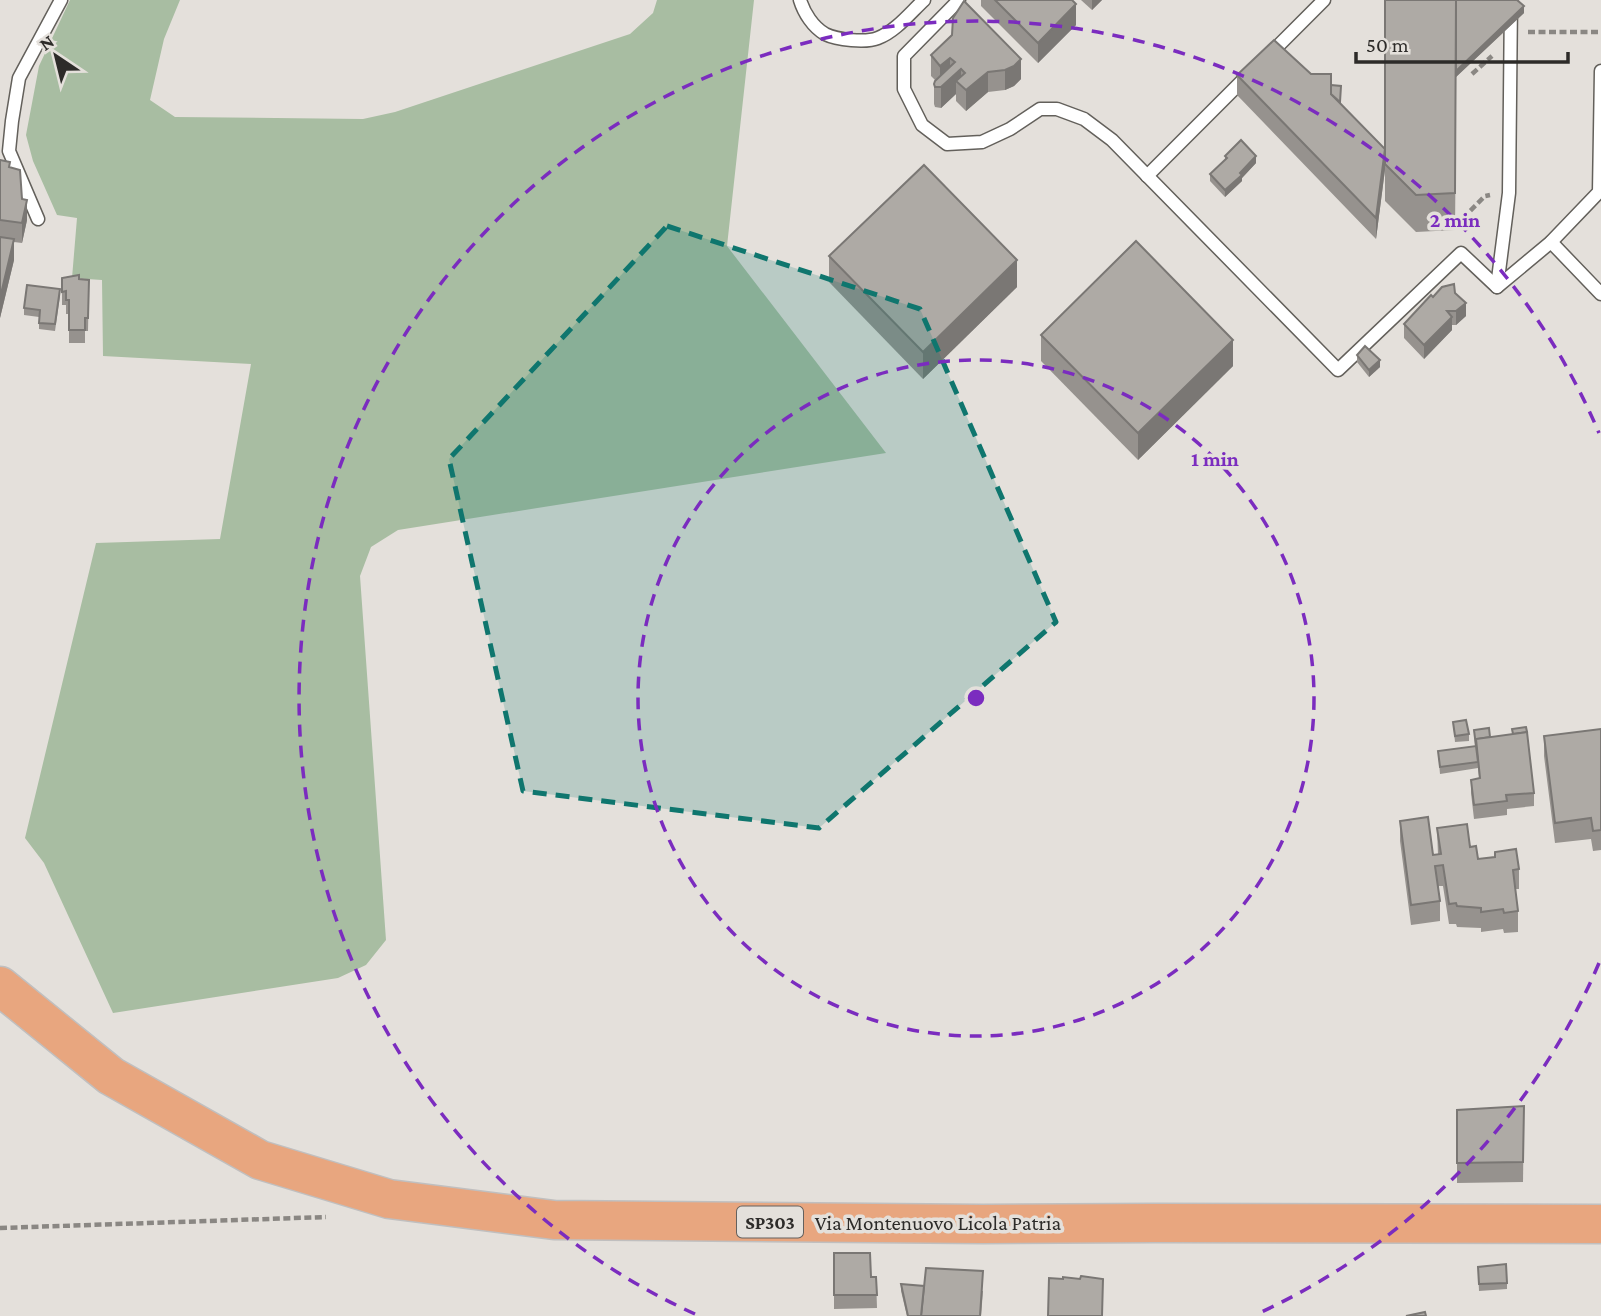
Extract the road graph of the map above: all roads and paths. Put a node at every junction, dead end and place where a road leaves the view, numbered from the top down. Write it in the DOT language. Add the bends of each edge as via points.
graph roads {
  1 [pos="61,0"];
  2 [pos="800,0"];
  3 [pos="924,0"];
  4 [pos="959,0"];
  5 [pos="1324,0"];
  6 [pos="1511,0"];
  7 [pos="1510,32"];
  8 [pos="1601,32"];
  9 [pos="1601,71"];
  10 [pos="1147,176"];
  11 [pos="1509,193"];
  12 [pos="1463,218"];
  13 [pos="38,219"];
  14 [pos="1551,242"];
  15 [pos="1497,287"];
  16 [pos="1601,294"];
  17 [pos="0,986"];
  18 [pos="356,1189"];
  19 [pos="1601,1224"];
  20 [pos="0,1228"];
  1 -- 13 [label="lane" via="19,78 12,121 9,151"];
  2 -- 3 [label="lane" via="804,14 826,34 859,42 891,31"];
  4 -- 10 [label="lane" via="904,56 904,89 922,125 947,144 982,142 1040,109 1057,109 1084,119"];
  5 -- 10 [label="lane"];
  6 -- 7 [label="lane"];
  7 -- 8 [label="path"];
  7 -- 11 [label="lane"];
  9 -- 14 [label="lane" via="1599,192"];
  10 -- 15 [label="lane" via="1338,370 1461,253"];
  11 -- 12 [label="path" via="1485,196"];
  11 -- 15 [label="lane"];
  14 -- 15 [label="lane"];
  14 -- 16 [label="lane"];
  17 -- 18 [label="main road, Via Montenuovo Licola Patria / SP303" via="111,1076 260,1160"];
  18 -- 19 [label="main road, Via Montenuovo Licola Patria / SP303" via="389,1199 554,1220"];
  18 -- 20 [label="path" via="333,1217"];
}
